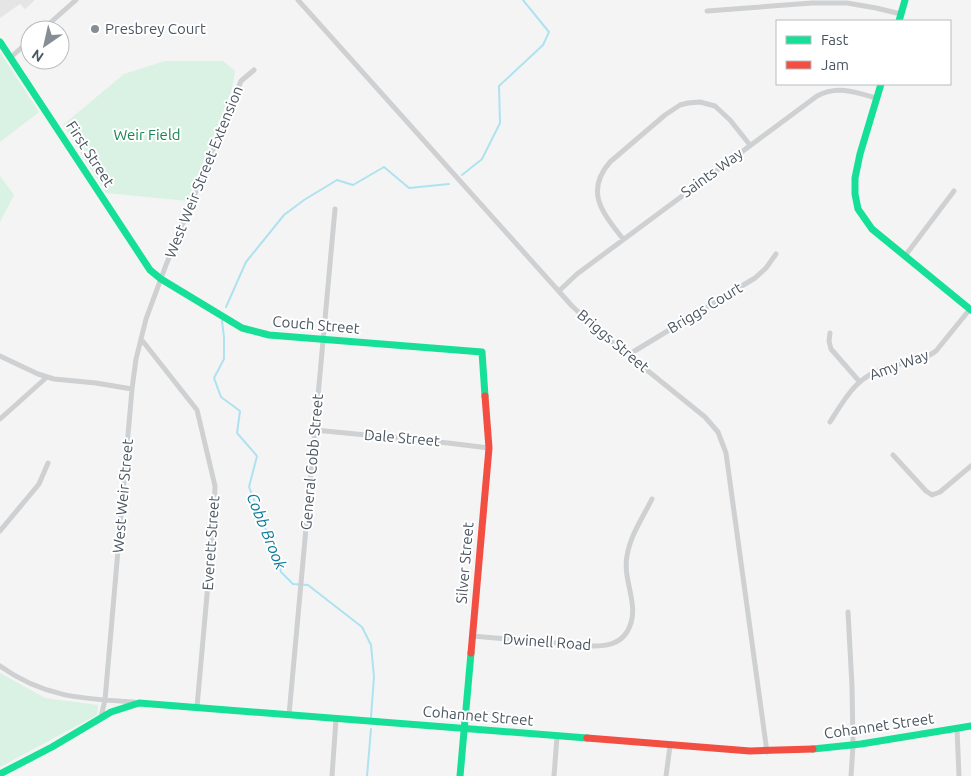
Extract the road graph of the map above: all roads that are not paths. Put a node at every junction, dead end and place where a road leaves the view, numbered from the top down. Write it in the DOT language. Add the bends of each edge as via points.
graph roads {
  1 [pos="298,0"];
  2 [pos="905,0"];
  3 [pos="71,1"];
  4 [pos="812,1"];
  5 [pos="707,11"];
  6 [pos="900,18"];
  7 [pos="52,20"];
  8 [pos="0,42"];
  9 [pos="20,49"];
  10 [pos="10,58"];
  11 [pos="254,70"];
  12 [pos="881,85"];
  13 [pos="876,98"];
  14 [pos="750,145"];
  15 [pos="954,191"];
  16 [pos="335,209"];
  17 [pos="623,239"];
  18 [pos="776,254"];
  19 [pos="905,256"];
  20 [pos="161,279"];
  21 [pos="559,291"];
  22 [pos="971,309"];
  23 [pos="830,333"];
  24 [pos="141,339"];
  25 [pos="323,340"];
  26 [pos="482,352"];
  27 [pos="628,355"];
  28 [pos="0,356"];
  29 [pos="47,377"];
  30 [pos="859,381"];
  31 [pos="132,389"];
  32 [pos="0,419"];
  33 [pos="830,422"];
  34 [pos="315,430"];
  35 [pos="489,448"];
  36 [pos="893,455"];
  37 [pos="48,463"];
  38 [pos="971,466"];
  39 [pos="652,499"];
  40 [pos="0,530"];
  41 [pos="848,612"];
  42 [pos="472,636"];
  43 [pos="0,666"];
  44 [pos="105,700"];
  45 [pos="139,703"];
  46 [pos="197,708"];
  47 [pos="289,715"];
  48 [pos="101,717"];
  49 [pos="336,719"];
  50 [pos="971,726"];
  51 [pos="958,728"];
  52 [pos="464,729"];
  53 [pos="557,737"];
  54 [pos="670,746"];
  55 [pos="853,746"];
  56 [pos="768,752"];
  57 [pos="0,774"];
  58 [pos="332,776"];
  59 [pos="460,776"];
  60 [pos="554,776"];
  61 [pos="666,776"];
  62 [pos="851,776"];
  63 [pos="959,776"];
  1 -- 21 [label="street, Briggs Street"];
  2 -- 6 [label="street"];
  3 -- 7 [label="street"];
  4 -- 5 [label="street"];
  4 -- 6 [label="street" via="876,8"];
  8 -- 10 [label="street, First Street"];
  9 -- 10 [label="street"];
  10 -- 20 [label="street, First Street" via="150,270"];
  11 -- 20 [label="street, West Weir Street Extension" via="241,81"];
  12 -- 13 [label="street"];
  13 -- 14 [label="street, Saints Way" via="845,90 824,92"];
  13 -- 19 [label="street" via="855,178 855,194 858,209 867,223"];
  14 -- 17 [label="street, Saints Way"];
  14 -- 17 [label="street" via="724,112 708,103 680,105 665,115 610,162 598,180 596,192 600,207"];
  15 -- 19 [label="street"];
  16 -- 25 [label="street, General Cobb Street"];
  17 -- 21 [label="street, Saints Way"];
  18 -- 27 [label="street, Briggs Court" via="755,278"];
  19 -- 22 [label="street"];
  20 -- 24 [label="street, West Weir Street"];
  20 -- 25 [label="street, Couch Street" via="252,332"];
  21 -- 27 [label="street, Briggs Street" via="583,317"];
  22 -- 30 [label="street, Amy Way" via="930,356 889,366"];
  23 -- 30 [label="street" via="831,349"];
  24 -- 31 [label="street, West Weir Street"];
  24 -- 46 [label="street, Everett Street" via="197,410 215,486"];
  25 -- 26 [label="street, Couch Street"];
  25 -- 34 [label="street, General Cobb Street"];
  26 -- 35 [label="street, Silver Street"];
  27 -- 56 [label="street, Briggs Street" via="705,417 724,445"];
  28 -- 29 [label="street"];
  29 -- 31 [label="street"];
  29 -- 32 [label="street"];
  30 -- 33 [label="street, Amy Way"];
  31 -- 44 [label="street, West Weir Street"];
  34 -- 35 [label="street, Dale Street"];
  34 -- 47 [label="street, General Cobb Street"];
  35 -- 42 [label="street, Silver Street"];
  36 -- 38 [label="street" via="932,494 940,492"];
  37 -- 40 [label="street" via="39,484"];
  39 -- 42 [label="street, Dwinell Road" via="627,554 626,570 633,610 631,624 619,640 593,646"];
  41 -- 55 [label="street"];
  42 -- 52 [label="street, Silver Street"];
  43 -- 44 [label="street" via="23,681 48,691"];
  44 -- 45 [label="street"];
  44 -- 48 [label="street, West Weir Street"];
  45 -- 46 [label="street, Cohannet Street"];
  45 -- 48 [label="street, Cohannet Street" via="122,706"];
  46 -- 47 [label="street, Cohannet Street"];
  47 -- 49 [label="street, Cohannet Street"];
  48 -- 57 [label="street, Cohannet Street"];
  49 -- 52 [label="street, Cohannet Street"];
  49 -- 58 [label="street"];
  50 -- 51 [label="street, Cohannet Street"];
  51 -- 55 [label="street, Cohannet Street"];
  51 -- 63 [label="street"];
  52 -- 53 [label="street, Cohannet Street"];
  52 -- 59 [label="street, Silver Street"];
  53 -- 54 [label="street, Cohannet Street"];
  53 -- 60 [label="street"];
  54 -- 56 [label="street, Cohannet Street"];
  54 -- 61 [label="street"];
  55 -- 56 [label="street, Cohannet Street"];
  55 -- 62 [label="street"];
}
